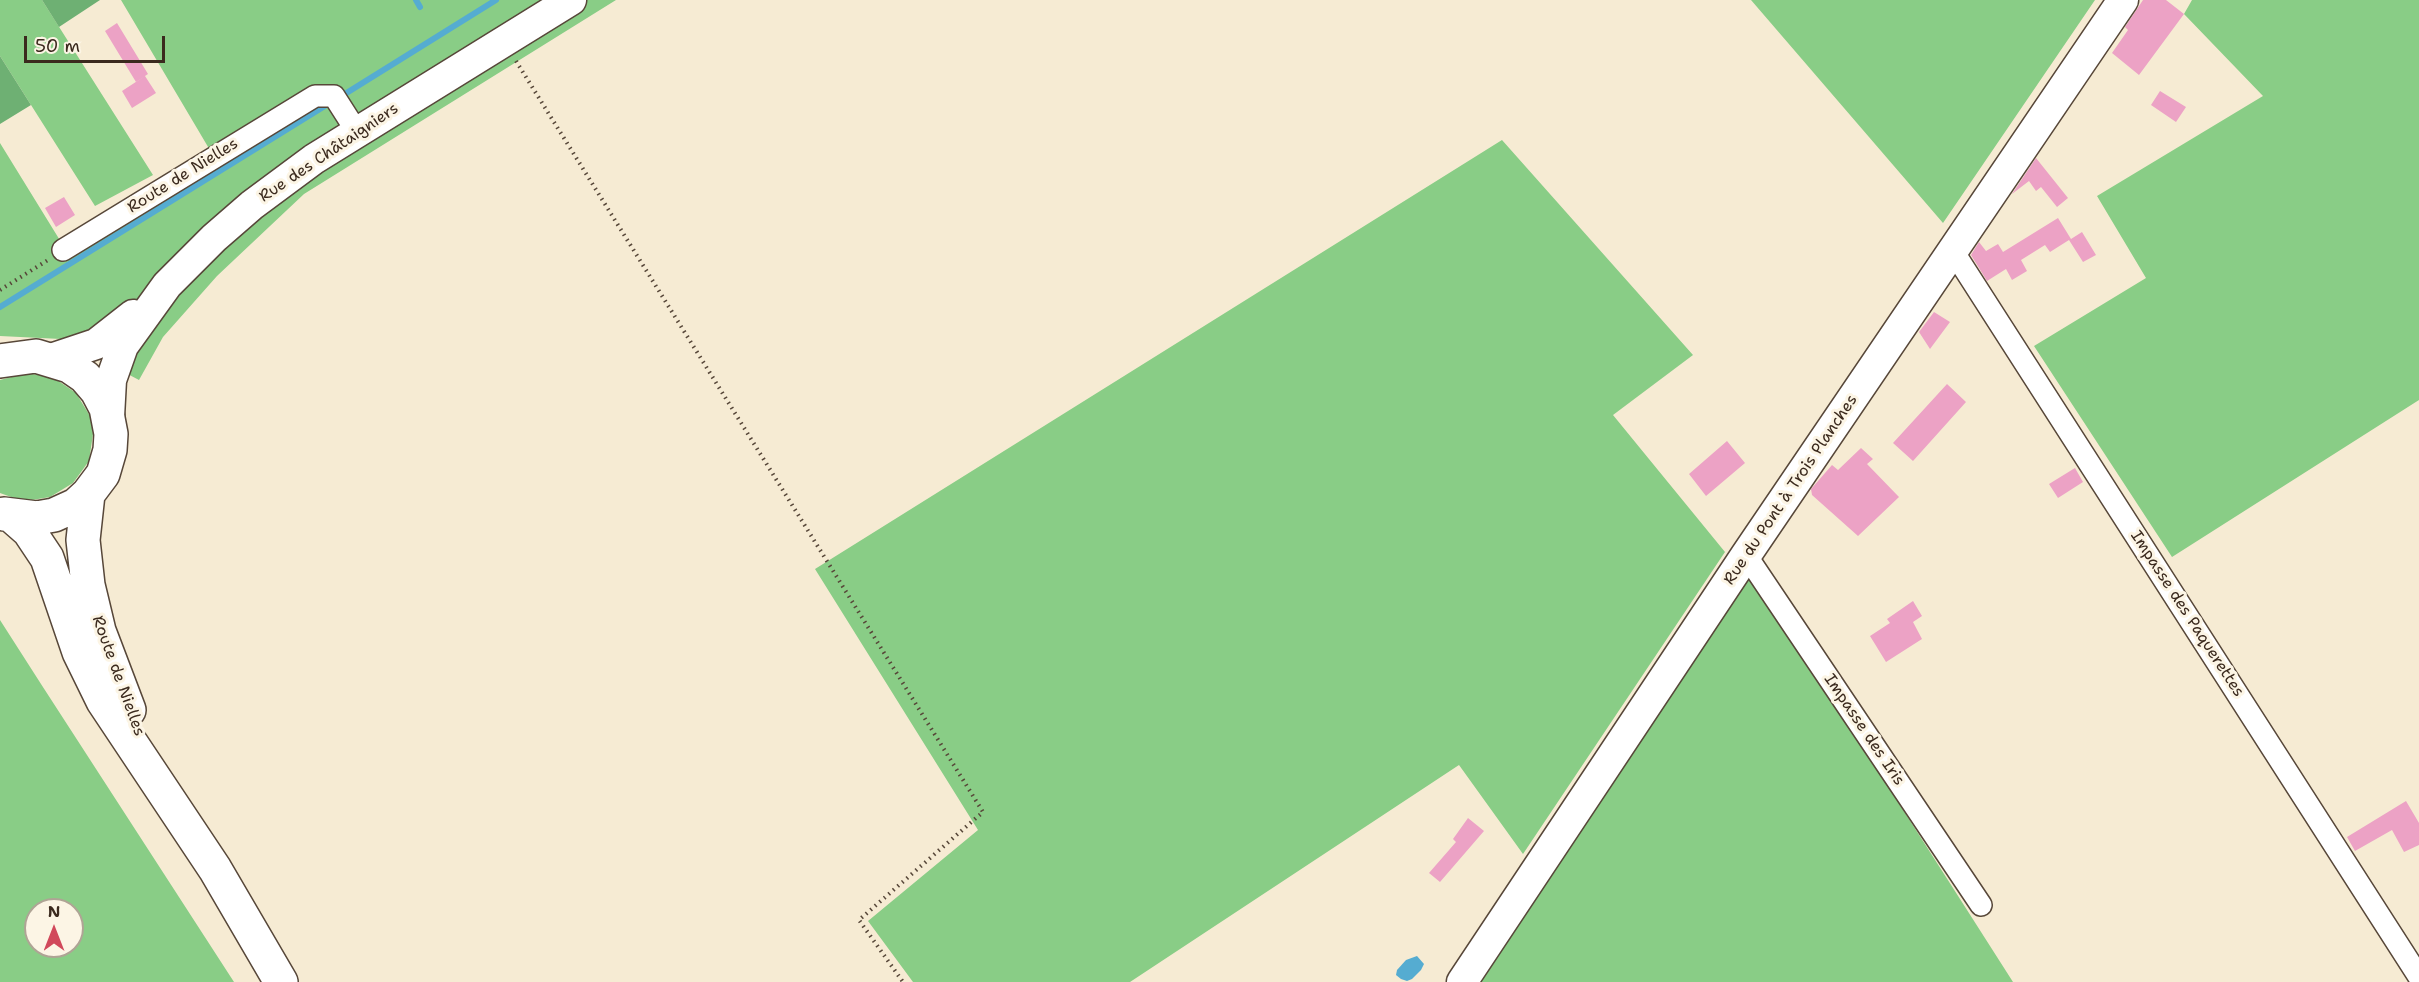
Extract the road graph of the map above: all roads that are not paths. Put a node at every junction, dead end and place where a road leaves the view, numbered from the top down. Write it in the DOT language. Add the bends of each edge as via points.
graph roads {
  1 [pos="571,0"];
  2 [pos="2123,0"];
  3 [pos="345,113"];
  4 [pos="63,250"];
  5 [pos="1953,251"];
  6 [pos="167,285"];
  7 [pos="18,357"];
  8 [pos="109,417"];
  9 [pos="88,494"];
  10 [pos="6,515"];
  11 [pos="1746,555"];
  12 [pos="159,784"];
  13 [pos="1981,905"];
  14 [pos="2419,977"];
  15 [pos="281,982"];
  16 [pos="1462,982"];
  1 -- 3 [label="street, Rue des Châtaigniers" via="504,41"];
  2 -- 5 [label="street, Rue du Pont à Trois Planches"];
  3 -- 4 [label="street, Route de Nielles" via="315,96 296,105"];
  3 -- 6 [label="street, Rue des Châtaigniers" via="314,159 252,205"];
  5 -- 11 [label="street, Rue du Pont à Trois Planches"];
  5 -- 14 [label="street, Impasse des Paquerettes"];
  6 -- 7 [label="street" via="106,338 86,349"];
  6 -- 8 [label="street, Rue des Châtaigniers" via="117,359 111,380"];
  7 -- 8 [label="main road" via="69,366 97,391"];
  8 -- 9 [label="main road" via="109,458"];
  9 -- 10 [label="main road" via="54,515"];
  9 -- 12 [label="main road, Route de Nielles" via="83,546 95,616 116,680"];
  10 -- 12 [label="main road, Route de Nielles" via="29,531 47,558 94,684"];
  11 -- 13 [label="street, Impasse des Iris"];
  11 -- 16 [label="street, Rue du Pont à Trois Planches"];
  12 -- 15 [label="main road, Route de Nielles"];
}
